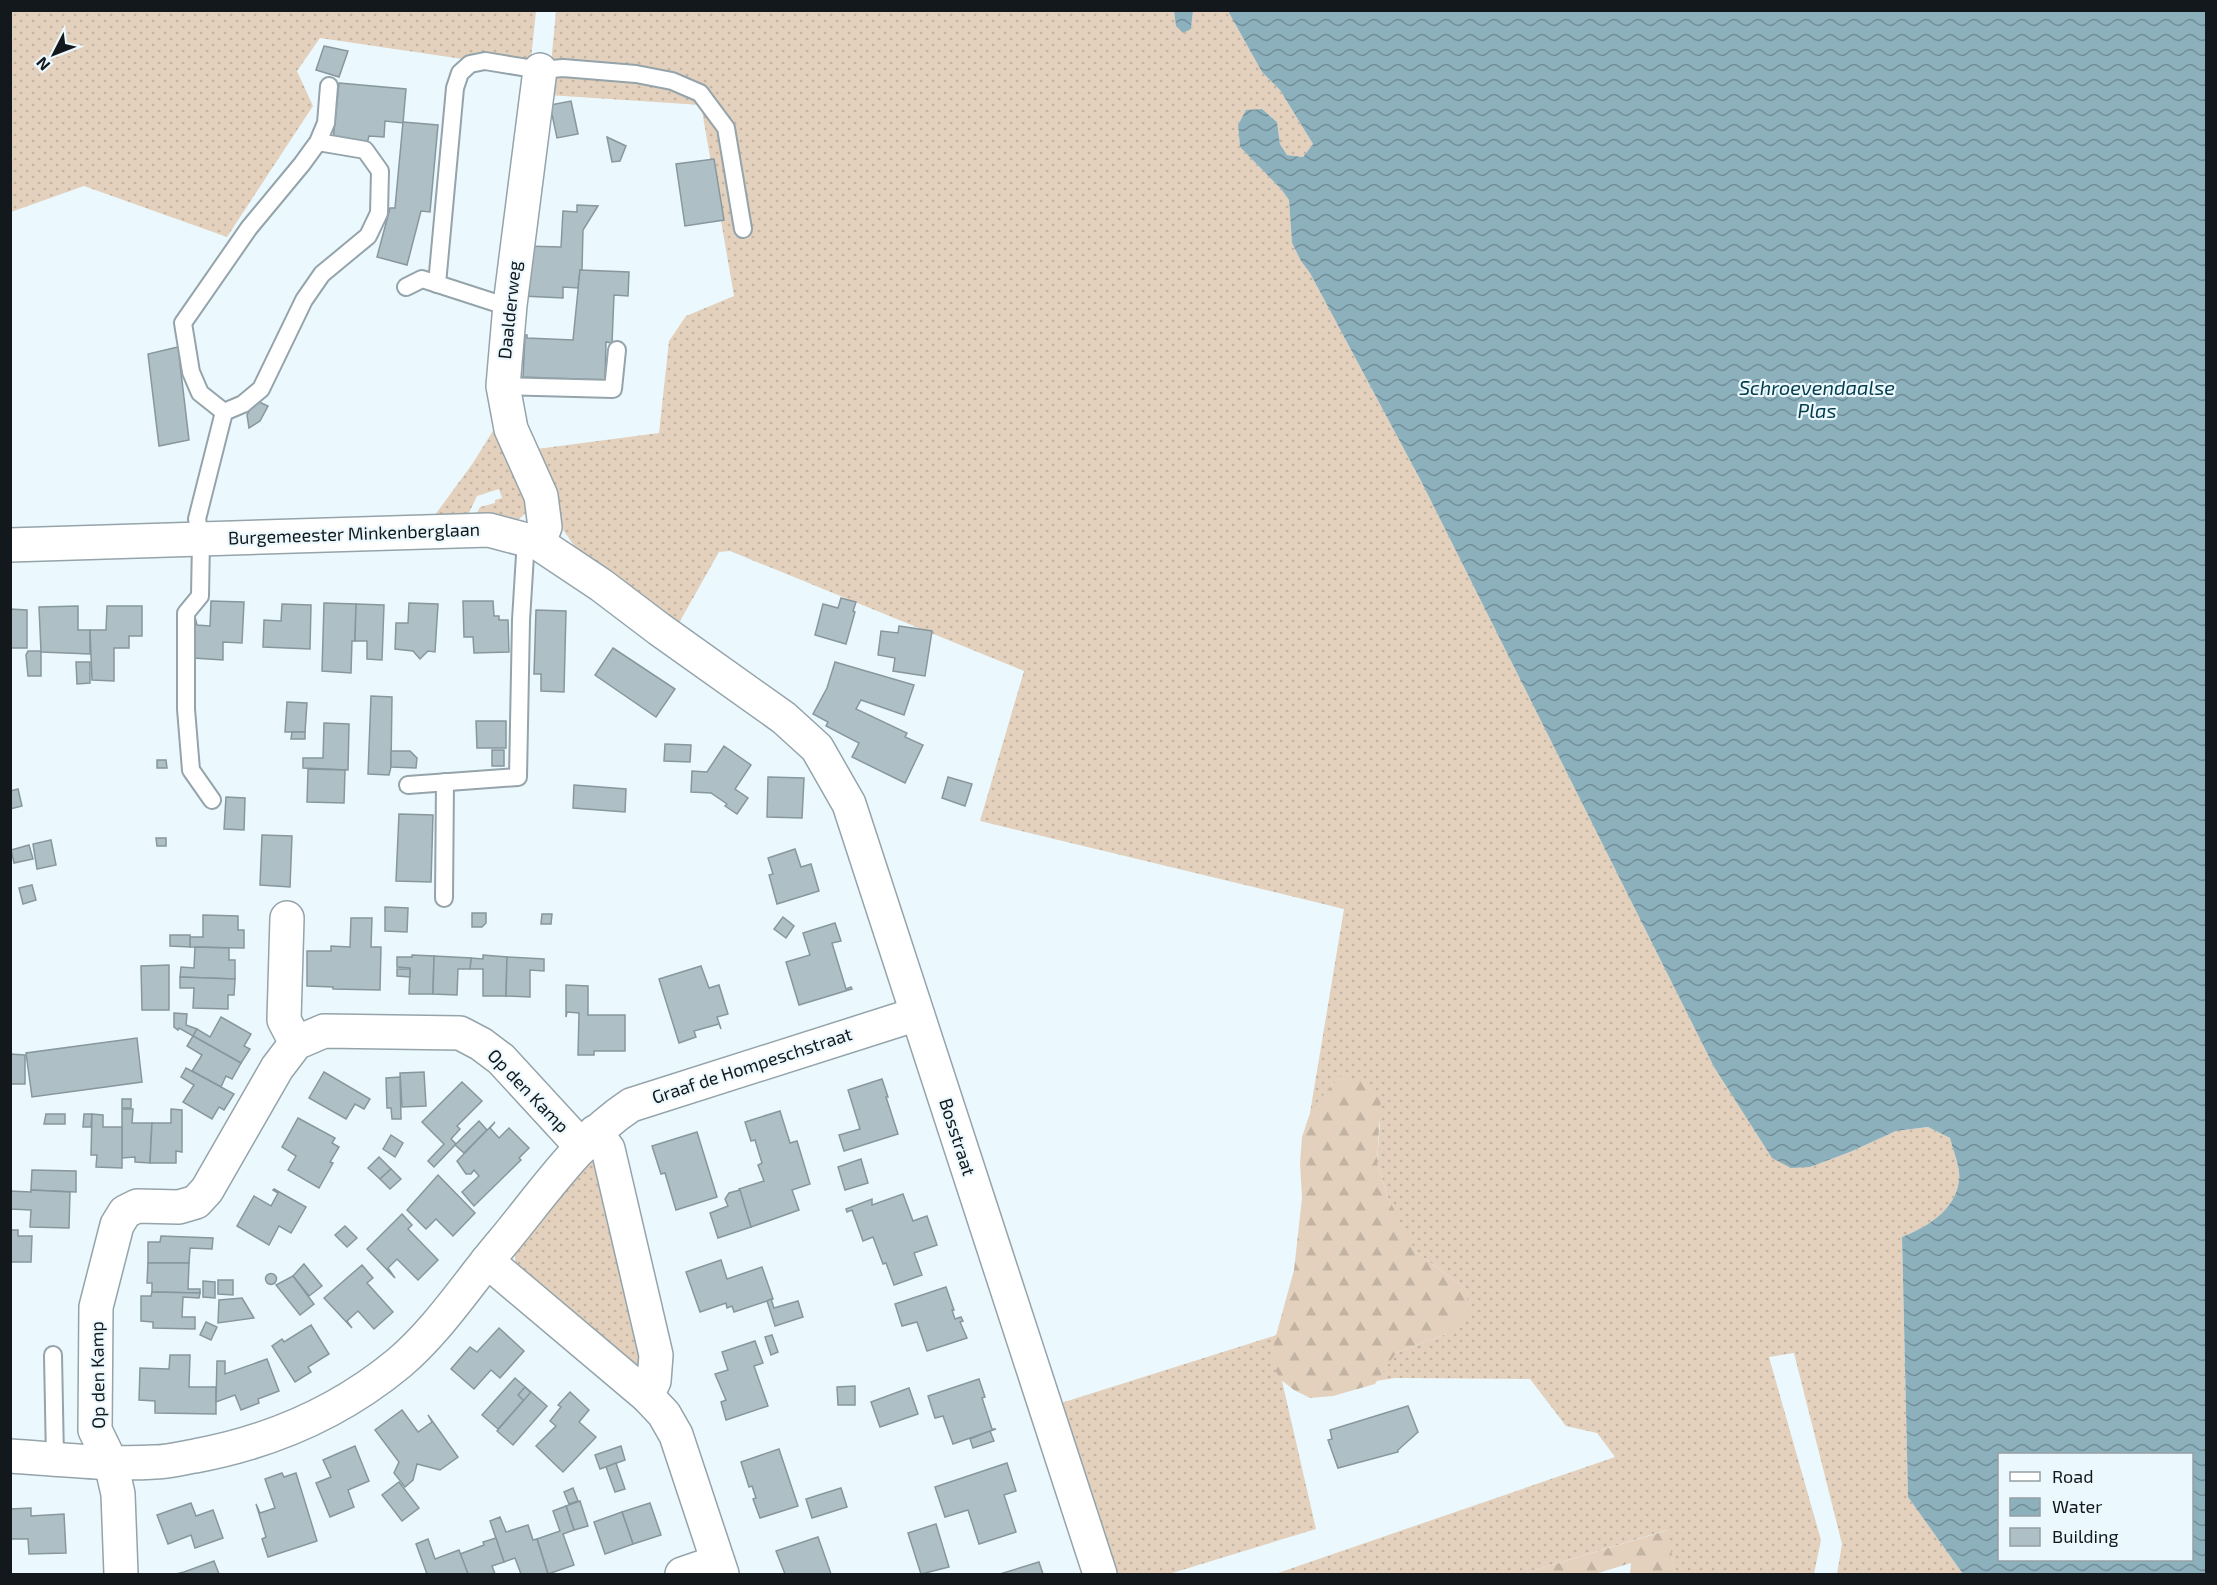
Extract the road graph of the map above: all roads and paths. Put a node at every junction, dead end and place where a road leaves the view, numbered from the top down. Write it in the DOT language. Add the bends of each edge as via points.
graph roads {
  1 [pos="540,70"];
  2 [pos="330,86"];
  3 [pos="318,142"];
  4 [pos="743,229"];
  5 [pos="437,284"];
  6 [pos="406,286"];
  7 [pos="510,305"];
  8 [pos="617,350"];
  9 [pos="503,386"];
  10 [pos="224,411"];
  11 [pos="201,540"];
  12 [pos="532,541"];
  13 [pos="10,545"];
  14 [pos="784,718"];
  15 [pos="445,782"];
  16 [pos="408,785"];
  17 [pos="212,800"];
  18 [pos="444,898"];
  19 [pos="287,918"];
  20 [pos="917,1014"];
  21 [pos="296,1043"];
  22 [pos="589,1139"];
  23 [pos="487,1261"];
  24 [pos="53,1355"];
  25 [pos="647,1396"];
  26 [pos="10,1456"];
  27 [pos="55,1459"];
  28 [pos="111,1463"];
  29 [pos="720,1568"];
  30 [pos="121,1575"];
  31 [pos="682,1575"];
  32 [pos="1100,1575"];
  1 -- 4 [label="lane" via="636,74 672,81 700,93 726,128"];
  1 -- 5 [label="lane" via="485,61 471,64 460,73 455,88"];
  1 -- 7 [label="street, Daalderweg"];
  2 -- 3 [label="lane" via="326,123"];
  3 -- 10 [label="lane" via="249,228 183,323 191,372 200,393"];
  3 -- 10 [label="lane" via="365,150 380,171 379,213 368,236 322,274 304,300 261,389 243,404"];
  5 -- 6 [label="lane" via="422,279"];
  5 -- 7 [label="lane"];
  7 -- 9 [label="street, Daalderweg"];
  8 -- 9 [label="lane" via="612,389"];
  9 -- 12 [label="street, Daalderweg" via="511,429 540,496 545,527"];
  10 -- 11 [label="lane" via="197,519"];
  11 -- 12 [label="street, Burgemeester Minkenberglaan" via="489,530"];
  11 -- 13 [label="street, Burgemeester Minkenberglaan"];
  11 -- 17 [label="lane" via="200,596 186,614 186,709 191,770"];
  12 -- 14 [label="street, Burgemeester Minkenberglaan" via="601,585"];
  12 -- 15 [label="lane" via="521,620 518,777"];
  14 -- 20 [label="street, Bosstraat" via="817,748 849,804"];
  15 -- 16 [label="lane"];
  15 -- 18 [label="lane"];
  19 -- 21 [label="street" via="284,1020"];
  20 -- 22 [label="street, Graaf de Hompeschstraat" via="631,1105"];
  20 -- 32 [label="street, Bosstraat"];
  21 -- 22 [label="street, Op den Kamp" via="324,1031 460,1033 501,1059"];
  21 -- 28 [label="street, Op den Kamp" via="196,1202 179,1207 137,1206 125,1212 117,1225 96,1307 95,1430"];
  22 -- 23 [label="street, Graaf de Hompeschstraat"];
  22 -- 25 [label="street" via="608,1149 657,1355 654,1381"];
  23 -- 25 [label="street"];
  23 -- 28 [label="street" via="440,1321 400,1362 314,1419 264,1440 217,1452 158,1462"];
  24 -- 27 [label="lane"];
  25 -- 29 [label="street" via="676,1435"];
  26 -- 27 [label="street"];
  27 -- 28 [label="street"];
  28 -- 30 [label="street" via="118,1494"];
  29 -- 31 [label="street"];
}
